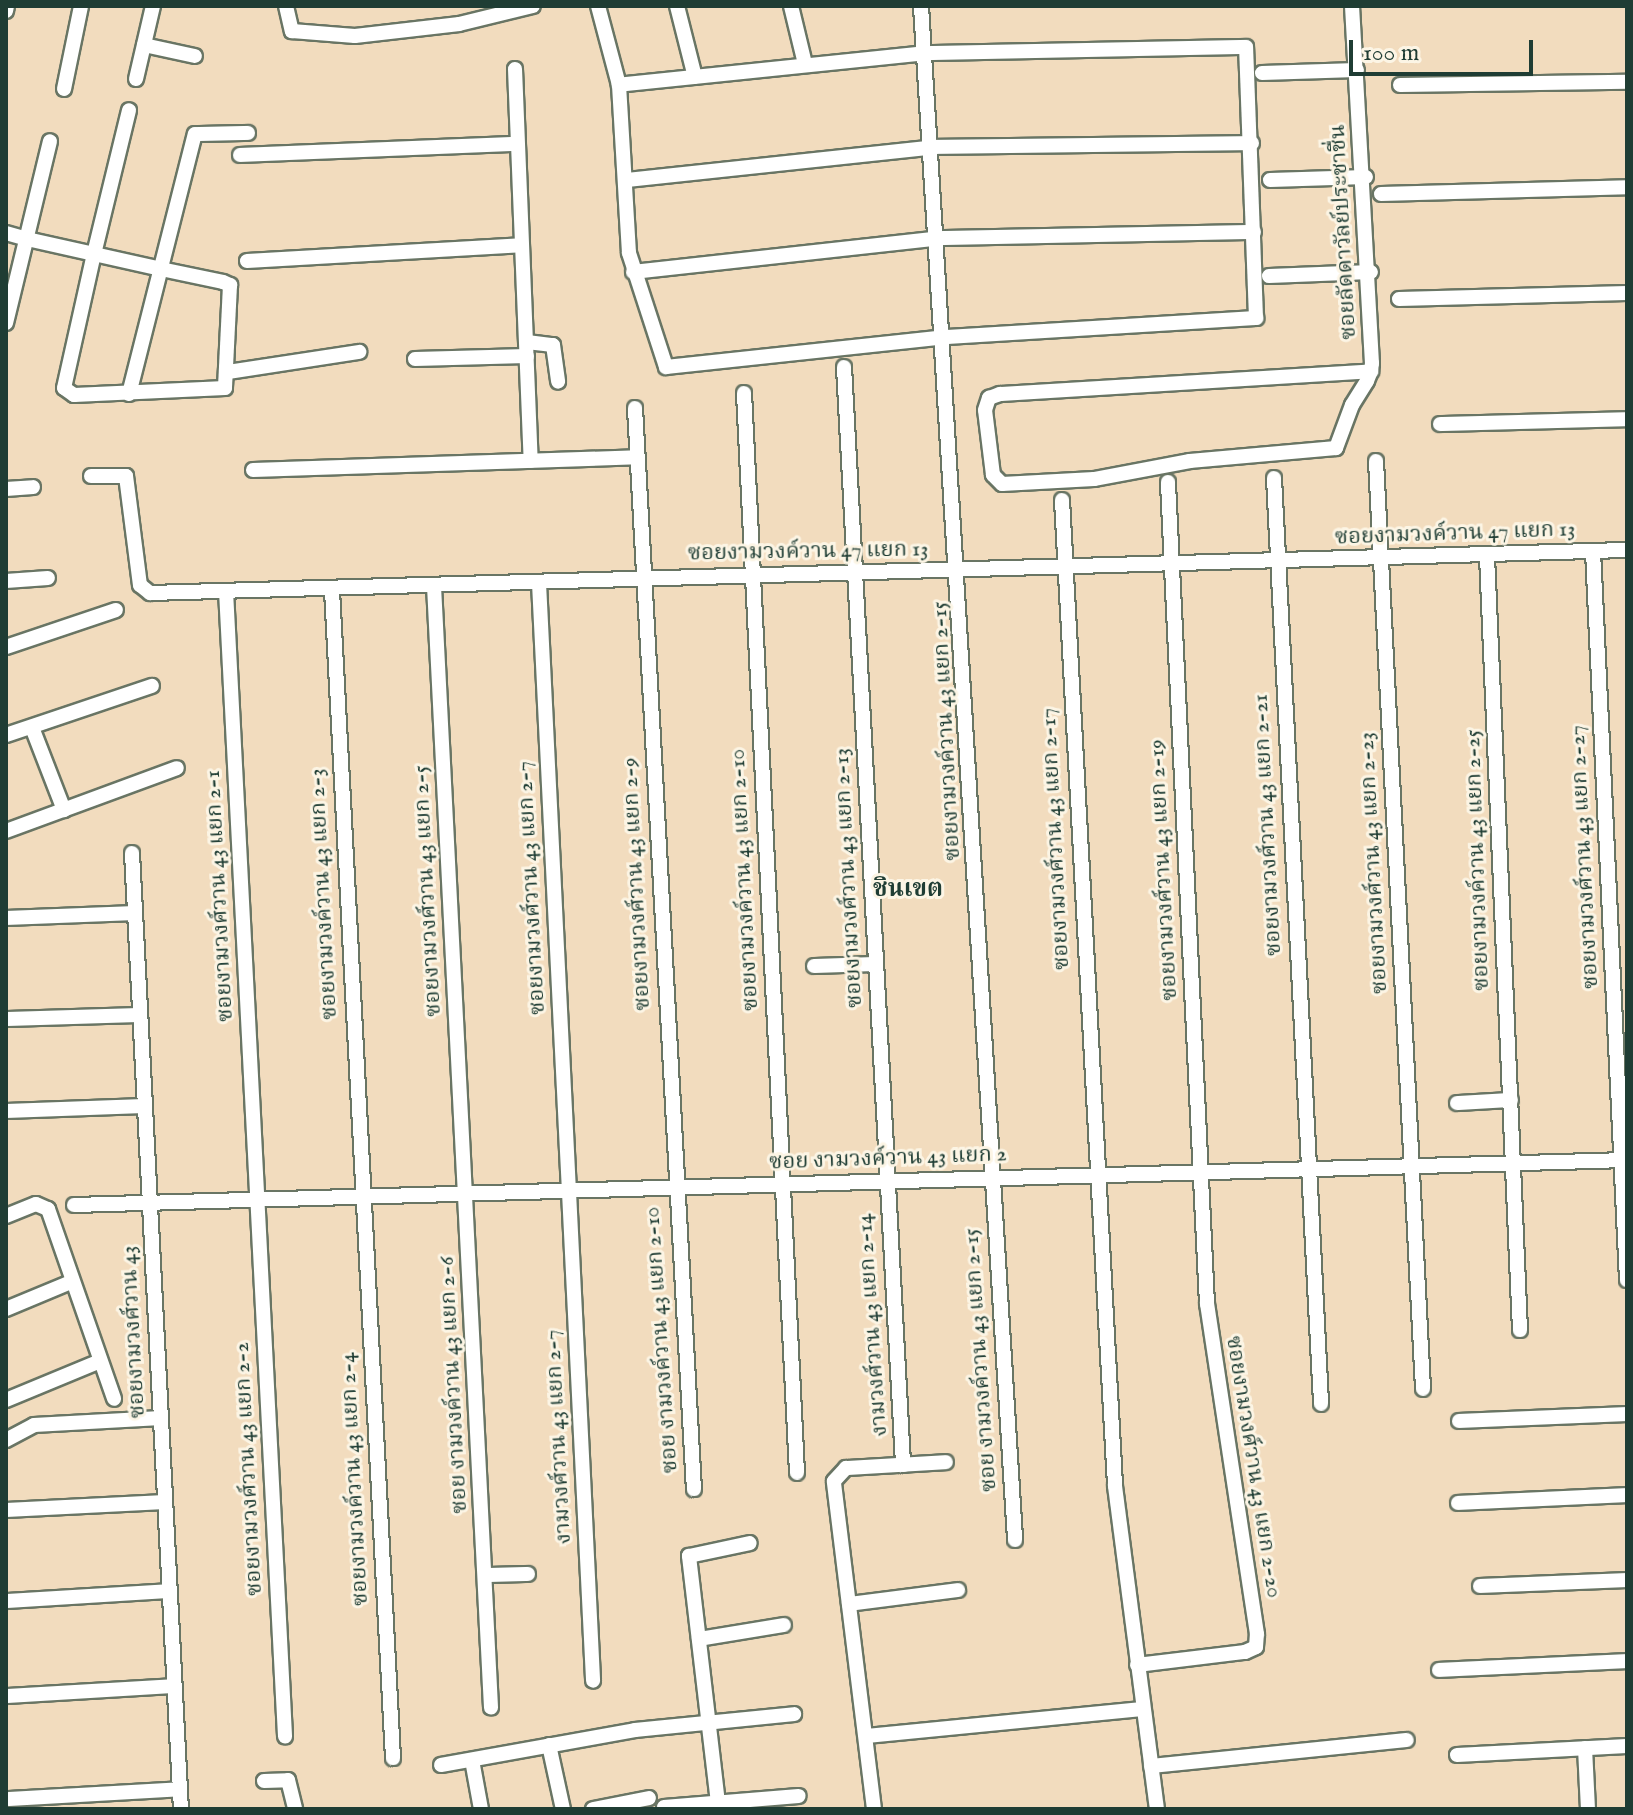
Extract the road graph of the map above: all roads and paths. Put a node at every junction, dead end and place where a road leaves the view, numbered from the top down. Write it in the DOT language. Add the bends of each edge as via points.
graph roads {
  1 [pos="81,6"];
  2 [pos="153,6"];
  3 [pos="286,6"];
  4 [pos="533,6"];
  5 [pos="598,6"];
  6 [pos="677,6"];
  7 [pos="791,6"];
  8 [pos="921,6"];
  9 [pos="1352,6"];
  10 [pos="144,45"];
  11 [pos="927,53"];
  12 [pos="195,56"];
  13 [pos="805,64"];
  14 [pos="515,69"];
  15 [pos="1357,70"];
  16 [pos="1262,73"];
  17 [pos="695,77"];
  18 [pos="136,79"];
  19 [pos="1627,82"];
  20 [pos="619,85"];
  21 [pos="1400,85"];
  22 [pos="64,89"];
  23 [pos="129,110"];
  24 [pos="248,133"];
  25 [pos="50,141"];
  26 [pos="1252,143"];
  27 [pos="517,144"];
  28 [pos="934,147"];
  29 [pos="240,155"];
  30 [pos="1366,177"];
  31 [pos="627,180"];
  32 [pos="1270,180"];
  33 [pos="1627,187"];
  34 [pos="1381,194"];
  35 [pos="1254,232"];
  36 [pos="6,233"];
  37 [pos="939,238"];
  38 [pos="27,239"];
  39 [pos="521,245"];
  40 [pos="94,254"];
  41 [pos="247,261"];
  42 [pos="161,269"];
  43 [pos="633,272"];
  44 [pos="1371,272"];
  45 [pos="1269,276"];
  46 [pos="1627,293"];
  47 [pos="1399,299"];
  48 [pos="6,323"];
  49 [pos="946,337"];
  50 [pos="527,349"];
  51 [pos="359,352"];
  52 [pos="415,359"];
  53 [pos="844,367"];
  54 [pos="1371,371"];
  55 [pos="228,372"];
  56 [pos="558,382"];
  57 [pos="744,393"];
  58 [pos="129,394"];
  59 [pos="635,408"];
  60 [pos="1627,419"];
  61 [pos="1440,424"];
  62 [pos="637,457"];
  63 [pos="531,461"];
  64 [pos="1376,461"];
  65 [pos="253,470"];
  66 [pos="91,476"];
  67 [pos="1274,478"];
  68 [pos="1168,482"];
  69 [pos="33,487"];
  70 [pos="6,489"];
  71 [pos="1062,500"];
  72 [pos="1627,550"];
  73 [pos="1593,551"];
  74 [pos="1487,556"];
  75 [pos="1381,558"];
  76 [pos="1277,563"];
  77 [pos="1170,565"];
  78 [pos="1064,568"];
  79 [pos="961,570"];
  80 [pos="856,572"];
  81 [pos="752,574"];
  82 [pos="48,578"];
  83 [pos="643,578"];
  84 [pos="6,581"];
  85 [pos="539,583"];
  86 [pos="434,586"];
  87 [pos="332,590"];
  88 [pos="226,591"];
  89 [pos="116,610"];
  90 [pos="6,647"];
  91 [pos="152,686"];
  92 [pos="33,730"];
  93 [pos="6,735"];
  94 [pos="177,768"];
  95 [pos="64,810"];
  96 [pos="6,831"];
  97 [pos="132,853"];
  98 [pos="135,913"];
  99 [pos="6,918"];
  100 [pos="875,964"];
  101 [pos="814,966"];
  102 [pos="140,1015"];
  103 [pos="6,1019"];
  104 [pos="1511,1100"];
  105 [pos="1457,1103"];
  106 [pos="144,1106"];
  107 [pos="6,1111"];
  108 [pos="1624,1160"];
  109 [pos="1513,1163"];
  110 [pos="1412,1166"];
  111 [pos="1307,1169"];
  112 [pos="1202,1172"];
  113 [pos="1096,1175"];
  114 [pos="991,1178"];
  115 [pos="886,1181"];
  116 [pos="782,1184"];
  117 [pos="674,1187"];
  118 [pos="568,1190"];
  119 [pos="467,1193"];
  120 [pos="361,1196"];
  121 [pos="257,1199"];
  122 [pos="149,1204"];
  123 [pos="74,1205"];
  124 [pos="6,1216"];
  125 [pos="1627,1280"];
  126 [pos="71,1282"];
  127 [pos="6,1309"];
  128 [pos="1520,1330"];
  129 [pos="100,1361"];
  130 [pos="1423,1389"];
  131 [pos="114,1399"];
  132 [pos="6,1400"];
  133 [pos="1321,1404"];
  134 [pos="1627,1414"];
  135 [pos="161,1418"];
  136 [pos="1459,1421"];
  137 [pos="6,1440"];
  138 [pos="946,1462"];
  139 [pos="903,1465"];
  140 [pos="797,1473"];
  141 [pos="694,1489"];
  142 [pos="1627,1495"];
  143 [pos="165,1502"];
  144 [pos="1458,1503"];
  145 [pos="6,1510"];
  146 [pos="1015,1540"];
  147 [pos="750,1543"];
  148 [pos="528,1574"];
  149 [pos="486,1575"];
  150 [pos="1627,1580"];
  151 [pos="1480,1586"];
  152 [pos="958,1590"];
  153 [pos="169,1591"];
  154 [pos="6,1601"];
  155 [pos="849,1604"];
  156 [pos="784,1625"];
  157 [pos="699,1639"];
  158 [pos="1627,1661"];
  159 [pos="1137,1665"];
  160 [pos="1439,1670"];
  161 [pos="593,1681"];
  162 [pos="174,1686"];
  163 [pos="6,1696"];
  164 [pos="491,1708"];
  165 [pos="1143,1709"];
  166 [pos="794,1714"];
  167 [pos="709,1721"];
  168 [pos="285,1736"];
  169 [pos="866,1736"];
  170 [pos="1407,1740"];
  171 [pos="549,1745"];
  172 [pos="1627,1746"];
  173 [pos="1585,1748"];
  174 [pos="1457,1755"];
  175 [pos="393,1758"];
  176 [pos="472,1760"];
  177 [pos="441,1765"];
  178 [pos="1151,1766"];
  179 [pos="264,1781"];
  180 [pos="180,1789"];
  181 [pos="799,1796"];
  182 [pos="649,1798"];
  183 [pos="9,1799"];
  184 [pos="718,1803"];
  185 [pos="664,1807"];
  186 [pos="181,1809"];
  187 [pos="295,1809"];
  188 [pos="481,1809"];
  189 [pos="563,1809"];
  190 [pos="593,1809"];
  191 [pos="874,1809"];
  192 [pos="1157,1809"];
  193 [pos="1588,1809"];
  1 -- 22 [label="street"];
  2 -- 10 [label="street"];
  3 -- 4 [label="street" via="292,31 355,36 459,24"];
  5 -- 20 [label="street"];
  6 -- 17 [label="street"];
  7 -- 13 [label="street"];
  8 -- 11 [label="street, ซอยงามวงค์วาน 43 แยก 2-15"];
  9 -- 15 [label="street, ซอยลัดดาวัลย์ประชาชื่น"];
  10 -- 12 [label="street"];
  10 -- 18 [label="street"];
  11 -- 13 [label="street"];
  11 -- 26 [label="street" via="1246,47"];
  11 -- 28 [label="street, ซอยงามวงค์วาน 43 แยก 2-15"];
  13 -- 17 [label="street"];
  14 -- 27 [label="street"];
  15 -- 16 [label="street"];
  15 -- 30 [label="street, ซอยลัดดาวัลย์ประชาชื่น"];
  17 -- 20 [label="street"];
  19 -- 21 [label="street"];
  20 -- 31 [label="street"];
  23 -- 40 [label="street"];
  24 -- 42 [label="street" via="197,130"];
  25 -- 38 [label="street"];
  26 -- 28 [label="street"];
  26 -- 35 [label="street"];
  27 -- 29 [label="street"];
  27 -- 39 [label="street"];
  28 -- 31 [label="street"];
  28 -- 37 [label="street, ซอยงามวงค์วาน 43 แยก 2-15"];
  30 -- 32 [label="street"];
  30 -- 44 [label="street, ซอยลัดดาวัลย์ประชาชื่น"];
  31 -- 43 [label="street"];
  33 -- 34 [label="street"];
  35 -- 37 [label="street"];
  35 -- 49 [label="street" via="1254,323"];
  36 -- 38 [label="street"];
  37 -- 43 [label="street"];
  37 -- 49 [label="street, ซอยงามวงค์วาน 43 แยก 2-15"];
  38 -- 40 [label="street"];
  38 -- 48 [label="street"];
  39 -- 41 [label="street"];
  39 -- 50 [label="street"];
  40 -- 42 [label="street"];
  40 -- 58 [label="street" via="64,388 74,395"];
  42 -- 55 [label="street" via="230,285"];
  42 -- 58 [label="street"];
  43 -- 49 [label="street" via="666,367"];
  44 -- 45 [label="street"];
  44 -- 54 [label="street, ซอยลัดดาวัลย์ประชาชื่น"];
  46 -- 47 [label="street"];
  49 -- 79 [label="street, ซอยงามวงค์วาน 43 แยก 2-15"];
  50 -- 52 [label="street"];
  50 -- 56 [label="street" via="553,345"];
  50 -- 63 [label="street"];
  51 -- 55 [label="street"];
  53 -- 80 [label="street, ซอยงามวงศ์วาน 43 แยก 2-13"];
  54 -- 54 [label="street, ซอยลัดดาวัลย์ประชาชื่น" via="1336,448 1002,484 993,475 985,410 1000,394"];
  55 -- 58 [label="street" via="217,393"];
  57 -- 81 [label="street, ซอยงามวงค์วาน 43 แยก 2-10"];
  59 -- 62 [label="street, ซอยงามวงศ์วาน 43 แยก 2-9"];
  60 -- 61 [label="street"];
  62 -- 63 [label="street"];
  62 -- 83 [label="street, ซอยงามวงศ์วาน 43 แยก 2-9"];
  63 -- 65 [label="street"];
  64 -- 75 [label="street, ซอยงามวงศ์วาน 43 แยก 2-23"];
  66 -- 88 [label="street, ซอยงามวงค์วาน 47 แยก 13" via="126,476 142,590"];
  67 -- 76 [label="street, ซอยงามวงศ์วาน 43 แยก 2-21"];
  68 -- 77 [label="street, ซอยงามวงศ์วาน 43 แยก 2-19"];
  69 -- 70 [label="street"];
  71 -- 78 [label="street, ซอยงามวงศ์วาน 43 แยก 2-17"];
  72 -- 73 [label="street, ซอยงามวงค์วาน 47 แยก 13"];
  73 -- 74 [label="street, ซอยงามวงค์วาน 47 แยก 13"];
  73 -- 108 [label="street, ซอยงามวงศ์วาน 43 แยก 2-27"];
  74 -- 75 [label="street, ซอยงามวงค์วาน 47 แยก 13"];
  74 -- 104 [label="street, ซอยงามวงค์วาน 43 แยก 2-25"];
  75 -- 76 [label="street, ซอยงามวงค์วาน 47 แยก 13"];
  75 -- 110 [label="street, ซอยงามวงศ์วาน 43 แยก 2-23"];
  76 -- 77 [label="street, ซอยงามวงค์วาน 47 แยก 13"];
  76 -- 111 [label="street, ซอยงามวงศ์วาน 43 แยก 2-21"];
  77 -- 78 [label="street, ซอยงามวงค์วาน 47 แยก 13"];
  77 -- 112 [label="street, ซอยงามวงศ์วาน 43 แยก 2-19"];
  78 -- 79 [label="street, ซอยงามวงค์วาน 47 แยก 13"];
  78 -- 113 [label="street, ซอยงามวงศ์วาน 43 แยก 2-17"];
  79 -- 80 [label="street, ซอยงามวงค์วาน 47 แยก 13"];
  79 -- 114 [label="street, ซอยงามวงค์วาน 43 แยก 2-15"];
  80 -- 81 [label="street, ซอยงามวงค์วาน 47 แยก 13"];
  80 -- 100 [label="street, ซอยงามวงศ์วาน 43 แยก 2-13"];
  81 -- 83 [label="street, ซอยงามวงค์วาน 47 แยก 13"];
  81 -- 116 [label="street, ซอยงามวงค์วาน 43 แยก 2-10"];
  82 -- 84 [label="street"];
  83 -- 85 [label="street, ซอยงามวงค์วาน 47 แยก 13"];
  83 -- 117 [label="street, ซอยงามวงศ์วาน 43 แยก 2-9"];
  85 -- 86 [label="street, ซอยงามวงค์วาน 47 แยก 13"];
  85 -- 118 [label="street, ซอยงามวงศ์วาน 43 แยก 2-7"];
  86 -- 87 [label="street, ซอยงามวงค์วาน 47 แยก 13"];
  86 -- 119 [label="street, ซอยงามวงศ์วาน 43 แยก 2-5"];
  87 -- 88 [label="street, ซอยงามวงค์วาน 47 แยก 13"];
  87 -- 120 [label="street, ซอยงามวงค์วาน 43 แยก 2-3"];
  88 -- 121 [label="street, ซอยงามวงศ์วาน 43 แยก 2-1"];
  89 -- 90 [label="street"];
  91 -- 92 [label="street"];
  92 -- 93 [label="street"];
  92 -- 95 [label="street"];
  94 -- 95 [label="street"];
  95 -- 96 [label="street"];
  97 -- 98 [label="street, ซอยงามวงศ์วาน 43"];
  98 -- 99 [label="street"];
  98 -- 102 [label="street, ซอยงามวงศ์วาน 43"];
  100 -- 101 [label="street"];
  100 -- 115 [label="street, ซอยงามวงศ์วาน 43 แยก 2-13"];
  102 -- 103 [label="street"];
  102 -- 106 [label="street, ซอยงามวงศ์วาน 43"];
  104 -- 105 [label="street"];
  104 -- 109 [label="street, ซอยงามวงค์วาน 43 แยก 2-25"];
  106 -- 107 [label="street"];
  106 -- 122 [label="street, ซอยงามวงศ์วาน 43"];
  108 -- 109 [label="street, ซอย งามวงค์วาน 43 แยก 2"];
  108 -- 125 [label="street, ซอยงามวงศ์วาน 43 แยก 2-27"];
  109 -- 110 [label="street, ซอย งามวงค์วาน 43 แยก 2"];
  109 -- 128 [label="street, ซอยงามวงค์วาน 43 แยก 2-25"];
  110 -- 111 [label="street, ซอย งามวงค์วาน 43 แยก 2"];
  110 -- 130 [label="street, ซอยงามวงศ์วาน 43 แยก 2-23"];
  111 -- 112 [label="street, ซอย งามวงค์วาน 43 แยก 2"];
  111 -- 133 [label="street, ซอยงามวงศ์วาน 43 แยก 2-21"];
  112 -- 113 [label="street, ซอย งามวงค์วาน 43 แยก 2"];
  112 -- 159 [label="street, ซอยงามวงศ์วาน 43 แยก 2-20" via="1207,1304 1256,1647"];
  113 -- 114 [label="street, ซอย งามวงค์วาน 43 แยก 2"];
  113 -- 159 [label="street, ซอยงามวงศ์วาน 43 แยก 2-17" via="1115,1486"];
  114 -- 115 [label="street, ซอย งามวงค์วาน 43 แยก 2"];
  114 -- 146 [label="street, ซอย งามวงค์วาน 43 แยก 2-15"];
  115 -- 116 [label="street, ซอย งามวงค์วาน 43 แยก 2"];
  115 -- 139 [label="street, งามวงศ์วาน 43 แยก 2-14"];
  116 -- 117 [label="street, ซอย งามวงค์วาน 43 แยก 2"];
  116 -- 140 [label="street, ซอยงามวงค์วาน 43 แยก 2-10"];
  117 -- 118 [label="street, ซอย งามวงค์วาน 43 แยก 2"];
  117 -- 141 [label="street, ซอย งามวงค์วาน 43 แยก 2-10"];
  118 -- 119 [label="street, ซอย งามวงค์วาน 43 แยก 2"];
  118 -- 161 [label="street, งามวงศ์วาน 43 แยก 2-7"];
  119 -- 120 [label="street, ซอย งามวงค์วาน 43 แยก 2"];
  119 -- 149 [label="street, ซอย งามวงค์วาน 43 แยก 2-6"];
  120 -- 121 [label="street, ซอย งามวงค์วาน 43 แยก 2"];
  120 -- 175 [label="street, ซอยงามวงค์วาน 43 แยก 2-4"];
  121 -- 122 [label="street, ซอย งามวงค์วาน 43 แยก 2"];
  121 -- 168 [label="street, ซอยงามวงศ์วาน 43 แยก 2-2"];
  122 -- 123 [label="street, ซอย งามวงค์วาน 43 แยก 2"];
  122 -- 135 [label="street, ซอยงามวงศ์วาน 43"];
  124 -- 126 [label="street" via="44,1204"];
  126 -- 127 [label="street"];
  126 -- 129 [label="street"];
  129 -- 131 [label="street"];
  129 -- 132 [label="street"];
  134 -- 136 [label="street"];
  135 -- 137 [label="street" via="34,1425"];
  135 -- 143 [label="street, ซอยงามวงศ์วาน 43"];
  138 -- 139 [label="street"];
  139 -- 155 [label="street" via="846,1468 835,1477"];
  142 -- 144 [label="street"];
  143 -- 145 [label="street"];
  143 -- 153 [label="street, ซอยงามวงศ์วาน 43"];
  147 -- 157 [label="street" via="690,1554"];
  148 -- 149 [label="street"];
  149 -- 164 [label="street, ซอย งามวงค์วาน 43 แยก 2-6"];
  150 -- 151 [label="street"];
  152 -- 155 [label="street"];
  153 -- 154 [label="street"];
  153 -- 162 [label="street, ซอยงามวงศ์วาน 43"];
  155 -- 169 [label="street"];
  156 -- 157 [label="street"];
  157 -- 167 [label="street"];
  158 -- 160 [label="street"];
  159 -- 165 [label="street, ซอยงามวงศ์วาน 43 แยก 2-17"];
  162 -- 163 [label="street"];
  162 -- 180 [label="street, ซอยงามวงศ์วาน 43"];
  165 -- 169 [label="street"];
  165 -- 178 [label="street, ซอยงามวงศ์วาน 43 แยก 2-17"];
  166 -- 167 [label="street"];
  167 -- 171 [label="street"];
  167 -- 184 [label="street"];
  169 -- 191 [label="street"];
  170 -- 178 [label="street"];
  171 -- 176 [label="street"];
  171 -- 189 [label="street"];
  172 -- 173 [label="street"];
  173 -- 174 [label="street"];
  173 -- 193 [label="street"];
  176 -- 177 [label="street"];
  176 -- 188 [label="street"];
  178 -- 192 [label="street, ซอยงามวงศ์วาน 43 แยก 2-17"];
  179 -- 187 [label="street" via="288,1780"];
  180 -- 183 [label="street"];
  180 -- 186 [label="street, ซอยงามวงศ์วาน 43"];
  181 -- 184 [label="street"];
  182 -- 190 [label="street"];
  184 -- 185 [label="street"];
}
